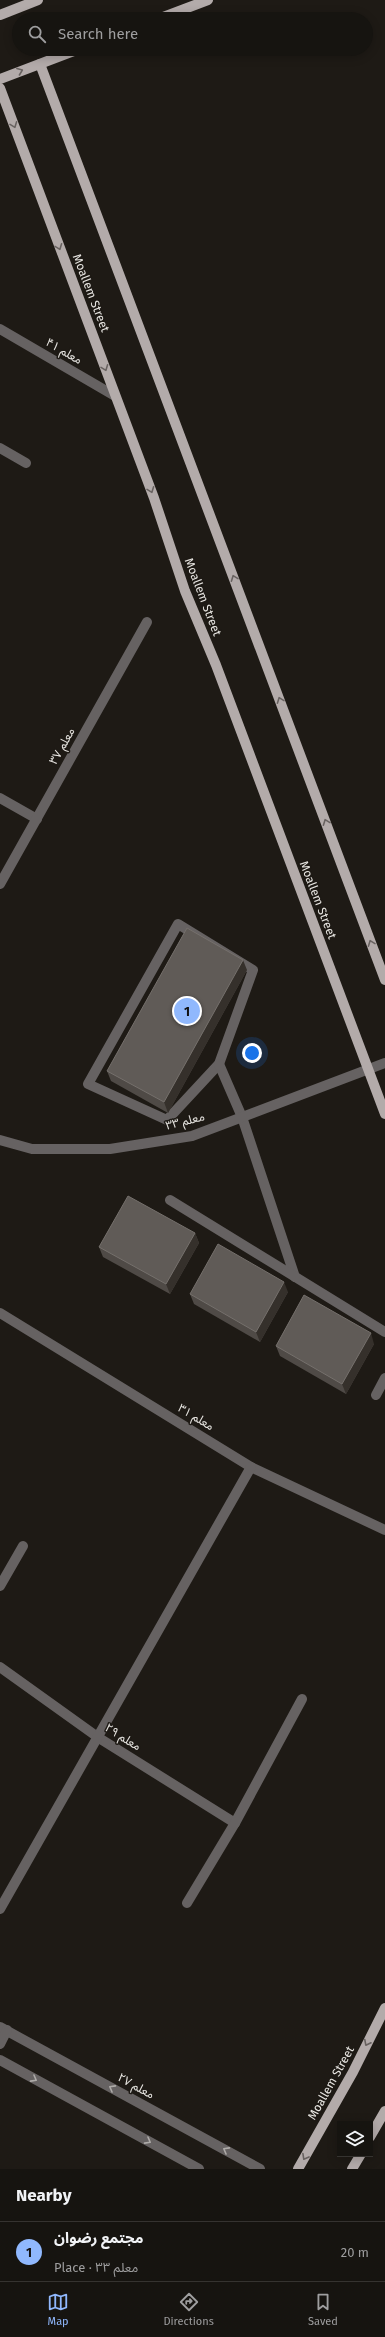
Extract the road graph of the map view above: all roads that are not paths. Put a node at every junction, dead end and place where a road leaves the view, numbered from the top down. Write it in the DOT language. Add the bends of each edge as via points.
graph roads {
  1 [pos="38,0"];
  2 [pos="208,0"];
  3 [pos="1,12"];
  4 [pos="176,12"];
  5 [pos="61,56"];
  6 [pos="40,64"];
  7 [pos="0,79"];
  8 [pos="0,88"];
  9 [pos="0,329"];
  10 [pos="115,396"];
  11 [pos="0,448"];
  12 [pos="26,463"];
  13 [pos="147,622"];
  14 [pos="0,798"];
  15 [pos="37,819"];
  16 [pos="0,884"];
  17 [pos="385,980"];
  18 [pos="385,1063"];
  19 [pos="219,1064"];
  20 [pos="368,1070"];
  21 [pos="385,1114"];
  22 [pos="242,1117"];
  23 [pos="0,1140"];
  24 [pos="170,1200"];
  25 [pos="295,1277"];
  26 [pos="0,1313"];
  27 [pos="385,1332"];
  28 [pos="385,1378"];
  29 [pos="376,1395"];
  30 [pos="251,1467"];
  31 [pos="385,1530"];
  32 [pos="23,1546"];
  33 [pos="0,1586"];
  34 [pos="0,1667"];
  35 [pos="302,1699"];
  36 [pos="99,1738"];
  37 [pos="235,1823"];
  38 [pos="188,1903"];
  39 [pos="0,1909"];
  40 [pos="385,2008"];
  41 [pos="3,2028"];
  42 [pos="0,2044"];
  43 [pos="0,2060"];
  44 [pos="385,2111"];
  45 [pos="373,2132"];
  46 [pos="359,2157"];
  47 [pos="199,2169"];
  48 [pos="260,2169"];
  49 [pos="298,2169"];
  50 [pos="352,2169"];
  1 -- 3 [label="main road"];
  2 -- 4 [label="main road"];
  5 -- 6 [label="main road"];
  7 -- 6 [label="main road, one-way"];
  17 -- 6 [label="main road, one-way"];
  8 -- 10 [label="main road, Moallem Street, one-way"];
  9 -- 10 [label="street, معلم ۴۱"];
  10 -- 20 [label="main road, Moallem Street, one-way" via="154,498 185,591 216,665"];
  11 -- 12 [label="street"];
  13 -- 15 [label="street, معلم ۳۷"];
  14 -- 15 [label="street"];
  15 -- 16 [label="street, معلم ۳۷"];
  18 -- 20 [label="street, معلم ۳۳"];
  19 -- 19 [label="street" via="253,970 178,924 88,1084 167,1120"];
  19 -- 22 [label="street"];
  20 -- 21 [label="main road, Moallem Street"];
  20 -- 22 [label="street, معلم ۳۳"];
  22 -- 23 [label="street, معلم ۳۳" via="192,1136 110,1148 32,1149"];
  22 -- 25 [label="street"];
  24 -- 25 [label="street"];
  25 -- 27 [label="street"];
  26 -- 30 [label="street, معلم ۳۱"];
  28 -- 29 [label="street"];
  30 -- 31 [label="street, معلم ۳۱"];
  30 -- 36 [label="street"];
  32 -- 33 [label="street"];
  34 -- 36 [label="street, معلم ۲۹"];
  35 -- 37 [label="street"];
  36 -- 37 [label="street, معلم ۲۹"];
  36 -- 39 [label="street"];
  37 -- 38 [label="street"];
  40 -- 49 [label="main road, Moallem Street, one-way" via="353,2072"];
  41 -- 42 [label="street"];
  48 -- 41 [label="street, معلم ۲۷, one-way"];
  43 -- 47 [label="street, one-way"];
  44 -- 45 [label="main road"];
  46 -- 50 [label="main road"];
}
